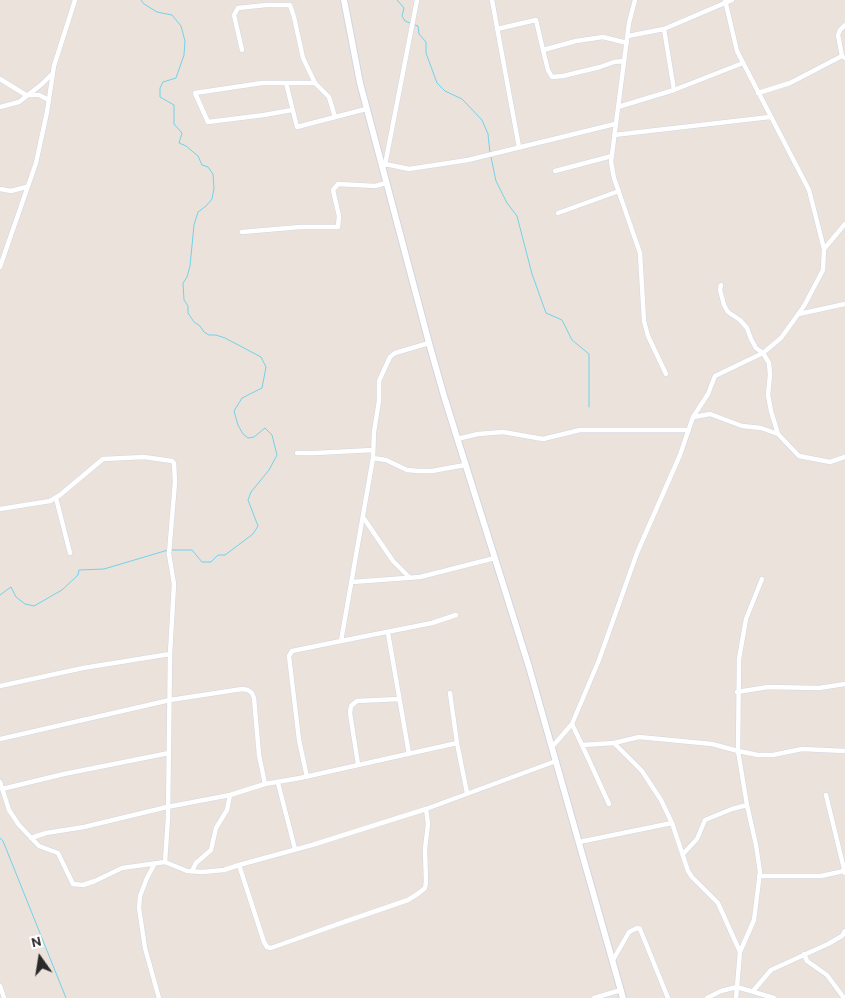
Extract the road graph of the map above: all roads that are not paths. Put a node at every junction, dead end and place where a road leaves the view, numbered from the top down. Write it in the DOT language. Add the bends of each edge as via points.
graph roads {
  1 [pos="75,0"];
  2 [pos="344,0"];
  3 [pos="417,0"];
  4 [pos="492,0"];
  5 [pos="635,0"];
  6 [pos="732,0"];
  7 [pos="725,1"];
  8 [pos="266,2"];
  9 [pos="845,24"];
  10 [pos="497,29"];
  11 [pos="664,30"];
  12 [pos="628,36"];
  13 [pos="627,43"];
  14 [pos="242,50"];
  15 [pos="543,50"];
  16 [pos="844,57"];
  17 [pos="624,60"];
  18 [pos="743,63"];
  19 [pos="53,71"];
  20 [pos="0,79"];
  21 [pos="286,83"];
  22 [pos="315,83"];
  23 [pos="674,90"];
  24 [pos="758,93"];
  25 [pos="27,95"];
  26 [pos="49,100"];
  27 [pos="0,106"];
  28 [pos="618,107"];
  29 [pos="366,109"];
  30 [pos="292,110"];
  31 [pos="336,117"];
  32 [pos="770,117"];
  33 [pos="615,124"];
  34 [pos="614,136"];
  35 [pos="519,147"];
  36 [pos="612,156"];
  37 [pos="385,164"];
  38 [pos="555,171"];
  39 [pos="383,173"];
  40 [pos="386,183"];
  41 [pos="26,187"];
  42 [pos="0,189"];
  43 [pos="619,191"];
  44 [pos="558,213"];
  45 [pos="845,224"];
  46 [pos="242,232"];
  47 [pos="824,249"];
  48 [pos="0,267"];
  49 [pos="721,285"];
  50 [pos="845,304"];
  51 [pos="799,314"];
  52 [pos="429,344"];
  53 [pos="763,354"];
  54 [pos="666,374"];
  55 [pos="693,418"];
  56 [pos="689,430"];
  57 [pos="778,434"];
  58 [pos="457,439"];
  59 [pos="373,450"];
  60 [pos="297,452"];
  61 [pos="845,457"];
  62 [pos="373,458"];
  63 [pos="465,465"];
  64 [pos="56,498"];
  65 [pos="0,509"];
  66 [pos="363,517"];
  67 [pos="70,553"];
  68 [pos="495,558"];
  69 [pos="409,577"];
  70 [pos="762,579"];
  71 [pos="352,582"];
  72 [pos="456,615"];
  73 [pos="388,633"];
  74 [pos="341,641"];
  75 [pos="170,654"];
  76 [pos="845,684"];
  77 [pos="0,686"];
  78 [pos="737,692"];
  79 [pos="450,693"];
  80 [pos="399,699"];
  81 [pos="170,700"];
  82 [pos="572,724"];
  83 [pos="0,739"];
  84 [pos="457,743"];
  85 [pos="614,743"];
  86 [pos="582,745"];
  87 [pos="552,747"];
  88 [pos="845,750"];
  89 [pos="738,751"];
  90 [pos="169,753"];
  91 [pos="409,754"];
  92 [pos="556,761"];
  93 [pos="358,764"];
  94 [pos="307,777"];
  95 [pos="0,782"];
  96 [pos="278,782"];
  97 [pos="265,784"];
  98 [pos="2,789"];
  99 [pos="467,793"];
  100 [pos="230,795"];
  101 [pos="826,795"];
  102 [pos="609,804"];
  103 [pos="747,805"];
  104 [pos="167,807"];
  105 [pos="426,808"];
  106 [pos="672,823"];
  107 [pos="31,838"];
  108 [pos="579,842"];
  109 [pos="295,849"];
  110 [pos="683,854"];
  111 [pos="165,862"];
  112 [pos="154,865"];
  113 [pos="239,865"];
  114 [pos="192,871"];
  115 [pos="845,872"];
  116 [pos="759,876"];
  117 [pos="845,931"];
  118 [pos="740,952"];
  119 [pos="804,954"];
  120 [pos="612,960"];
  121 [pos="737,987"];
  122 [pos="1,990"];
  123 [pos="621,990"];
  124 [pos="753,991"];
  125 [pos="4,998"];
  126 [pos="159,998"];
  127 [pos="594,998"];
  128 [pos="623,998"];
  129 [pos="668,998"];
  130 [pos="707,998"];
  131 [pos="736,998"];
  132 [pos="774,998"];
  133 [pos="844,998"];
  1 -- 19 [label="street"];
  2 -- 29 [label="main road"];
  3 -- 37 [label="street"];
  4 -- 10 [label="street"];
  5 -- 12 [label="street"];
  6 -- 7 [label="street"];
  7 -- 11 [label="street"];
  7 -- 18 [label="street"];
  8 -- 14 [label="street" via="235,11"];
  8 -- 22 [label="street" via="291,6 303,58"];
  9 -- 16 [label="street" via="838,35"];
  10 -- 15 [label="street" via="536,20"];
  10 -- 35 [label="street"];
  11 -- 12 [label="street"];
  11 -- 23 [label="street"];
  12 -- 13 [label="street"];
  13 -- 15 [label="street" via="603,36"];
  13 -- 17 [label="street"];
  15 -- 17 [label="street" via="552,77"];
  16 -- 24 [label="street" via="790,83"];
  17 -- 28 [label="street"];
  18 -- 23 [label="street"];
  18 -- 24 [label="street"];
  19 -- 25 [label="street"];
  19 -- 26 [label="street"];
  20 -- 25 [label="street"];
  21 -- 22 [label="street"];
  21 -- 30 [label="street"];
  21 -- 30 [label="street" via="262,83 195,93 208,122"];
  22 -- 31 [label="street" via="329,98"];
  23 -- 28 [label="street"];
  24 -- 32 [label="street"];
  25 -- 26 [label="street" via="39,95"];
  25 -- 27 [label="street" via="20,102"];
  26 -- 41 [label="street" via="36,163"];
  28 -- 33 [label="street"];
  29 -- 31 [label="street"];
  29 -- 39 [label="main road"];
  30 -- 31 [label="street" via="297,127"];
  32 -- 34 [label="street"];
  32 -- 47 [label="street" via="809,190"];
  33 -- 34 [label="street"];
  33 -- 35 [label="street"];
  34 -- 36 [label="street"];
  35 -- 37 [label="street" via="409,170"];
  36 -- 38 [label="street"];
  36 -- 43 [label="street"];
  37 -- 39 [label="street"];
  39 -- 40 [label="main road"];
  40 -- 46 [label="street" via="375,186 338,184 334,190 338,227"];
  40 -- 52 [label="main road"];
  41 -- 42 [label="street" via="11,191"];
  41 -- 48 [label="street"];
  43 -- 44 [label="street"];
  43 -- 54 [label="street" via="640,253 644,321"];
  45 -- 47 [label="street"];
  47 -- 51 [label="street" via="823,270"];
  49 -- 53 [label="street" via="728,312 744,324 756,348"];
  50 -- 51 [label="street"];
  51 -- 53 [label="street" via="781,338"];
  52 -- 58 [label="main road"];
  52 -- 59 [label="street" via="390,357 380,381"];
  53 -- 55 [label="street" via="715,376"];
  53 -- 57 [label="street" via="768,363 768,395"];
  55 -- 56 [label="street"];
  55 -- 57 [label="street" via="710,414"];
  56 -- 58 [label="street" via="580,430 543,439 503,432"];
  56 -- 82 [label="street" via="637,553"];
  57 -- 61 [label="street" via="799,456 830,462"];
  58 -- 63 [label="main road"];
  59 -- 60 [label="street"];
  59 -- 62 [label="street"];
  62 -- 63 [label="street" via="418,471"];
  62 -- 66 [label="street"];
  63 -- 68 [label="main road"];
  64 -- 65 [label="street"];
  64 -- 67 [label="street"];
  64 -- 75 [label="street" via="103,459 144,456 174,461 169,554 174,584"];
  66 -- 69 [label="street" via="393,561"];
  66 -- 71 [label="street"];
  68 -- 69 [label="street"];
  68 -- 87 [label="main road"];
  69 -- 71 [label="street"];
  70 -- 78 [label="street" via="742,635"];
  71 -- 74 [label="street"];
  72 -- 73 [label="street"];
  73 -- 74 [label="street"];
  73 -- 80 [label="street"];
  74 -- 94 [label="street" via="292,651 289,656"];
  75 -- 77 [label="street"];
  75 -- 81 [label="street"];
  76 -- 78 [label="street" via="818,688 768,686"];
  78 -- 89 [label="street"];
  79 -- 84 [label="street"];
  80 -- 91 [label="street"];
  80 -- 93 [label="street" via="357,701 351,706"];
  81 -- 83 [label="street"];
  81 -- 90 [label="street"];
  81 -- 97 [label="street" via="242,689 252,693"];
  82 -- 86 [label="street"];
  82 -- 87 [label="street"];
  84 -- 91 [label="street"];
  84 -- 99 [label="street"];
  85 -- 86 [label="street"];
  85 -- 89 [label="street" via="639,737 658,738 712,744"];
  85 -- 106 [label="street" via="645,776"];
  86 -- 102 [label="street"];
  87 -- 92 [label="main road"];
  88 -- 89 [label="street" via="802,748 773,755"];
  89 -- 103 [label="street"];
  90 -- 98 [label="street"];
  90 -- 104 [label="street"];
  91 -- 93 [label="street"];
  92 -- 99 [label="street"];
  92 -- 108 [label="main road"];
  93 -- 94 [label="street"];
  94 -- 96 [label="street"];
  95 -- 98 [label="street"];
  96 -- 97 [label="street"];
  96 -- 109 [label="street"];
  97 -- 100 [label="street"];
  98 -- 107 [label="street" via="9,810"];
  99 -- 105 [label="street"];
  100 -- 104 [label="street"];
  100 -- 114 [label="street" via="211,850"];
  101 -- 115 [label="street"];
  103 -- 110 [label="street" via="705,820 697,839"];
  103 -- 116 [label="street"];
  104 -- 107 [label="street"];
  104 -- 111 [label="street"];
  105 -- 109 [label="street"];
  105 -- 113 [label="street" via="425,888 408,900 271,948 264,942"];
  106 -- 108 [label="street"];
  106 -- 110 [label="street"];
  107 -- 112 [label="street" via="39,846 58,853 69,879 77,885 95,881 122,868"];
  108 -- 120 [label="main road"];
  109 -- 113 [label="street"];
  110 -- 118 [label="street" via="692,877 718,903"];
  111 -- 112 [label="street"];
  111 -- 114 [label="street"];
  112 -- 126 [label="street" via="140,896 139,908 145,948"];
  113 -- 114 [label="street" via="213,872"];
  115 -- 116 [label="street" via="821,876"];
  116 -- 118 [label="street" via="754,920"];
  117 -- 119 [label="street" via="828,944"];
  118 -- 121 [label="street"];
  119 -- 124 [label="street" via="770,970"];
  119 -- 133 [label="street" via="807,961 827,975"];
  120 -- 123 [label="main road"];
  120 -- 129 [label="street" via="629,932 640,929"];
  121 -- 124 [label="street"];
  121 -- 130 [label="street"];
  121 -- 131 [label="street"];
  122 -- 125 [label="street"];
  123 -- 127 [label="street"];
  123 -- 128 [label="main road"];
  124 -- 132 [label="street"];
}
